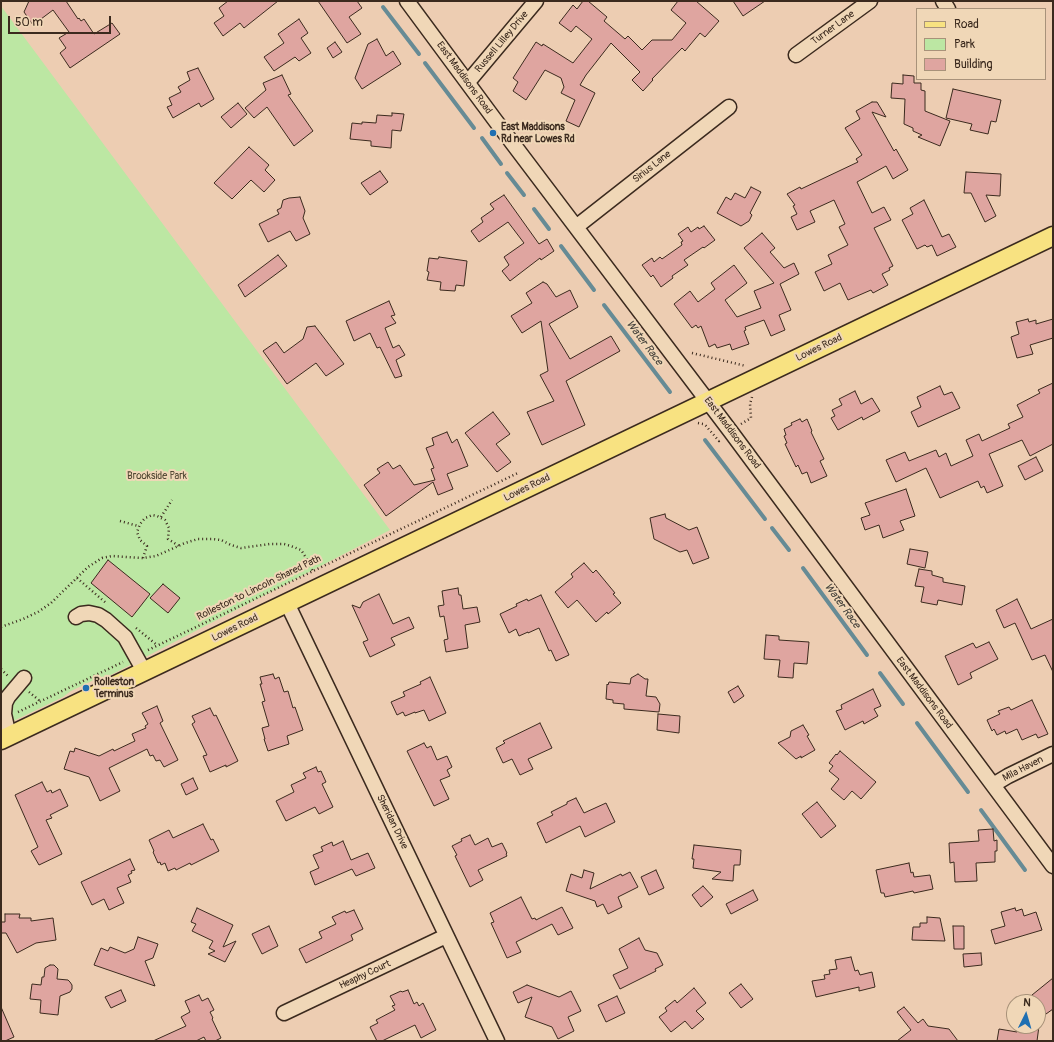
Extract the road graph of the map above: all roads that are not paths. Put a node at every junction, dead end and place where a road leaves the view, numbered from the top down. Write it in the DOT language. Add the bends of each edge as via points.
graph roads {
  1 [pos="407,1"];
  2 [pos="536,1"];
  3 [pos="870,1"];
  4 [pos="796,55"];
  5 [pos="468,82"];
  6 [pos="729,107"];
  7 [pos="576,227"];
  8 [pos="1053,236"];
  9 [pos="708,401"];
  10 [pos="287,603"];
  11 [pos="76,617"];
  12 [pos="144,671"];
  13 [pos="24,678"];
  14 [pos="5,738"];
  15 [pos="1053,754"];
  16 [pos="993,785"];
  17 [pos="1053,866"];
  18 [pos="446,936"];
  19 [pos="284,1013"];
  20 [pos="497,1041"];
  1 -- 5 [label="street, East Maddisons Road"];
  2 -- 5 [label="street, Russell Lilley Drive"];
  3 -- 4 [label="street, Turner Lane"];
  5 -- 7 [label="street, East Maddisons Road"];
  6 -- 7 [label="street, Sirius Lane"];
  7 -- 9 [label="street, East Maddisons Road"];
  8 -- 9 [label="main road, Lowes Road"];
  9 -- 10 [label="main road, Lowes Road"];
  9 -- 16 [label="street, East Maddisons Road"];
  10 -- 12 [label="main road, Lowes Road"];
  10 -- 18 [label="street, Sheridan Drive"];
  11 -- 12 [label="street" via="89,613 104,617 124,635"];
  12 -- 14 [label="main road, Lowes Road"];
  13 -- 14 [label="street" via="5,701"];
  15 -- 16 [label="street, Mila Haven"];
  16 -- 17 [label="street, East Maddisons Road"];
  18 -- 19 [label="street, Heaphy Court"];
  18 -- 20 [label="street, Sheridan Drive"];
}
